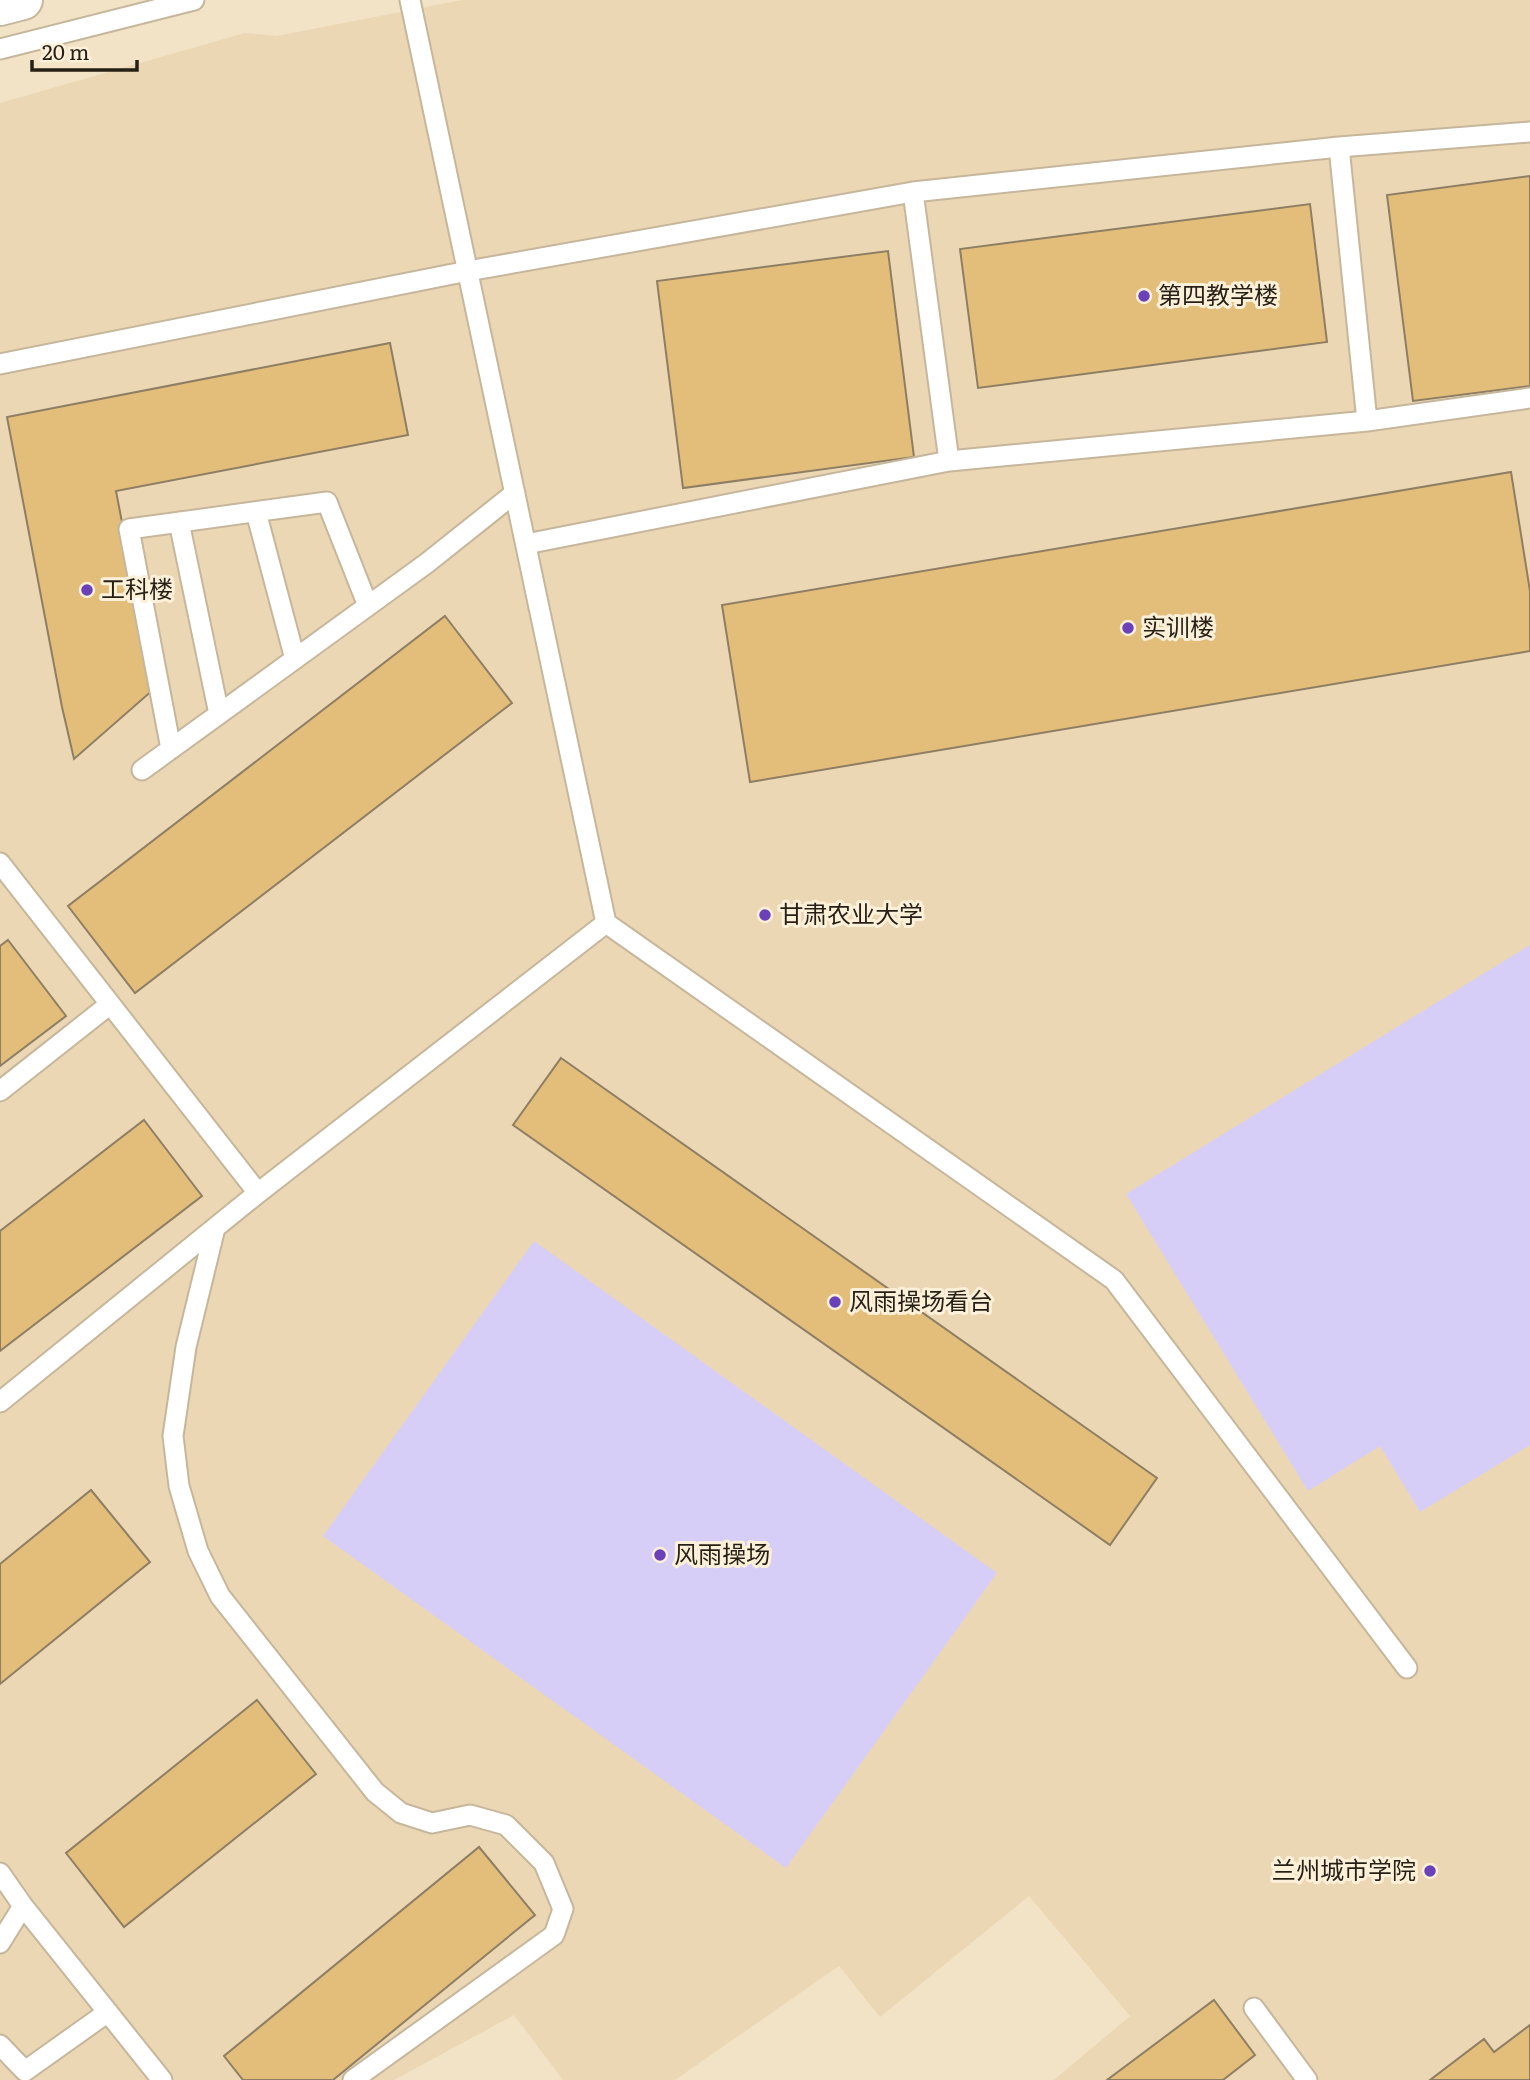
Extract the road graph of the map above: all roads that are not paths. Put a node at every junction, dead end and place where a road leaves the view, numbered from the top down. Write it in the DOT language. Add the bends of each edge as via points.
graph roads {
  1 [pos="23,0"];
  2 [pos="194,0"];
  3 [pos="410,0"];
  4 [pos="0,6"];
  5 [pos="0,49"];
  6 [pos="1530,132"];
  7 [pos="1339,148"];
  8 [pos="913,192"];
  9 [pos="468,271"];
  10 [pos="0,363"];
  11 [pos="1530,398"];
  12 [pos="1367,421"];
  13 [pos="950,461"];
  14 [pos="515,493"];
  15 [pos="256,512"];
  16 [pos="179,522"];
  17 [pos="526,544"];
  18 [pos="368,606"];
  19 [pos="295,659"];
  20 [pos="219,714"];
  21 [pos="171,749"];
  22 [pos="142,770"];
  23 [pos="0,863"];
  24 [pos="606,923"];
  25 [pos="109,1005"];
  26 [pos="0,1091"];
  27 [pos="258,1193"];
  28 [pos="215,1228"];
  29 [pos="0,1402"];
  30 [pos="1407,1668"];
  31 [pos="0,1873"];
  32 [pos="23,1906"];
  33 [pos="0,1943"];
  34 [pos="1254,2008"];
  35 [pos="107,2012"];
  36 [pos="0,2045"];
  37 [pos="162,2080"];
  38 [pos="353,2080"];
  39 [pos="1307,2080"];
  1 -- 4 [label="main road"];
  2 -- 5 [label="lane"];
  3 -- 9 [label="lane"];
  6 -- 7 [label="lane"];
  7 -- 8 [label="lane"];
  7 -- 12 [label="lane"];
  8 -- 9 [label="lane"];
  8 -- 13 [label="lane"];
  9 -- 10 [label="lane"];
  9 -- 14 [label="lane"];
  11 -- 12 [label="lane"];
  12 -- 13 [label="lane"];
  13 -- 17 [label="lane"];
  14 -- 17 [label="lane"];
  14 -- 18 [label="lane"];
  15 -- 16 [label="lane"];
  15 -- 18 [label="lane" via="327,502"];
  15 -- 19 [label="lane"];
  16 -- 20 [label="lane"];
  16 -- 21 [label="lane" via="129,529"];
  17 -- 24 [label="lane"];
  18 -- 19 [label="lane"];
  19 -- 20 [label="lane"];
  20 -- 21 [label="lane"];
  21 -- 22 [label="lane"];
  23 -- 25 [label="lane"];
  24 -- 27 [label="lane"];
  24 -- 30 [label="lane" via="1114,1280"];
  25 -- 26 [label="lane"];
  25 -- 27 [label="lane"];
  27 -- 28 [label="lane"];
  28 -- 29 [label="lane"];
  28 -- 38 [label="lane" via="186,1347 173,1436 179,1486 198,1551 220,1596 375,1792 401,1813 432,1824 470,1815 506,1825 544,1863 563,1909 554,1935"];
  31 -- 32 [label="lane"];
  32 -- 33 [label="lane"];
  32 -- 35 [label="lane"];
  34 -- 39 [label="lane"];
  35 -- 36 [label="lane" via="25,2071"];
  35 -- 37 [label="lane"];
}
